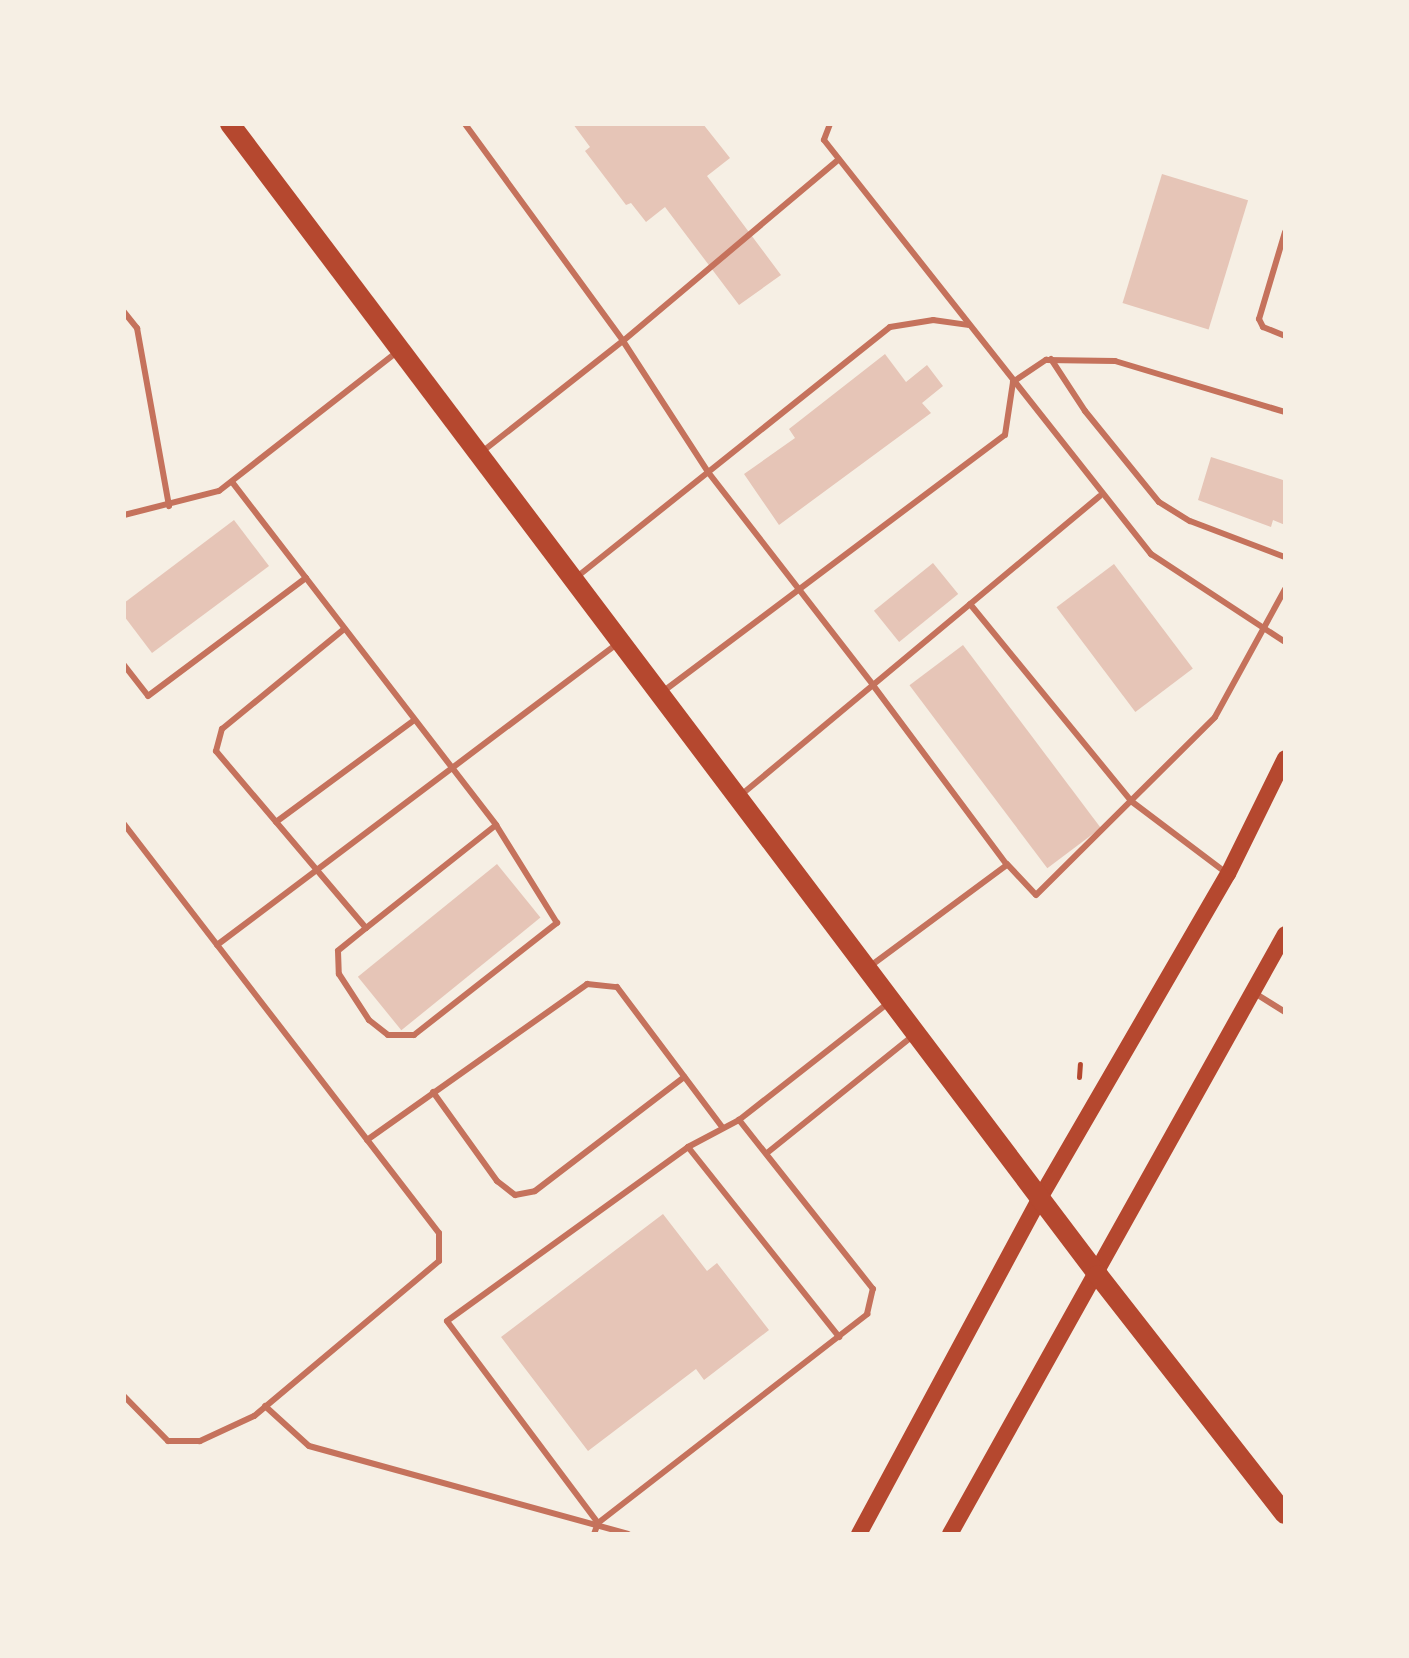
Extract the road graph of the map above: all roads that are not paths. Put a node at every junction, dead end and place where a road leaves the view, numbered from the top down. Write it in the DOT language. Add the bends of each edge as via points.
graph roads {
  1 [pos="230,124"];
  2 [pos="465,124"];
  3 [pos="830,124"];
  4 [pos="839,159"];
  5 [pos="1285,232"];
  6 [pos="124,312"];
  7 [pos="968,325"];
  8 [pos="1285,336"];
  9 [pos="623,341"];
  10 [pos="398,351"];
  11 [pos="1051,359"];
  12 [pos="1013,382"];
  13 [pos="1285,412"];
  14 [pos="477,456"];
  15 [pos="708,472"];
  16 [pos="232,482"];
  17 [pos="1100,496"];
  18 [pos="169,506"];
  19 [pos="124,515"];
  20 [pos="1285,557"];
  21 [pos="306,578"];
  22 [pos="572,581"];
  23 [pos="796,589"];
  24 [pos="1285,589"];
  25 [pos="970,604"];
  26 [pos="344,629"];
  27 [pos="1264,629"];
  28 [pos="1285,642"];
  29 [pos="618,643"];
  30 [pos="124,665"];
  31 [pos="873,685"];
  32 [pos="658,695"];
  33 [pos="413,721"];
  34 [pos="1285,758"];
  35 [pos="449,770"];
  36 [pos="737,798"];
  37 [pos="1131,801"];
  38 [pos="276,822"];
  39 [pos="124,824"];
  40 [pos="496,825"];
  41 [pos="1004,862"];
  42 [pos="315,870"];
  43 [pos="1228,874"];
  44 [pos="366,928"];
  45 [pos="1285,934"];
  46 [pos="217,945"];
  47 [pos="866,969"];
  48 [pos="1253,992"];
  49 [pos="891,1001"];
  50 [pos="1285,1012"];
  51 [pos="916,1034"];
  52 [pos="684,1077"];
  53 [pos="433,1092"];
  54 [pos="739,1120"];
  55 [pos="723,1128"];
  56 [pos="367,1140"];
  57 [pos="688,1147"];
  58 [pos="767,1153"];
  59 [pos="1040,1198"];
  60 [pos="1098,1275"];
  61 [pos="839,1337"];
  62 [pos="124,1396"];
  63 [pos="265,1406"];
  64 [pos="1285,1514"];
  65 [pos="598,1523"];
  66 [pos="594,1534"];
  67 [pos="628,1534"];
  68 [pos="859,1534"];
  69 [pos="950,1534"];
  1 -- 10 [label="main road"];
  2 -- 9 [label="lane"];
  3 -- 4 [label="lane" via="824,140"];
  4 -- 7 [label="lane"];
  4 -- 9 [label="lane"];
  5 -- 8 [label="lane" via="1259,319 1263,327"];
  6 -- 18 [label="lane" via="137,328"];
  7 -- 12 [label="lane"];
  7 -- 15 [label="lane" via="933,320 890,327"];
  9 -- 14 [label="lane"];
  9 -- 15 [label="lane"];
  10 -- 14 [label="main road"];
  10 -- 16 [label="lane"];
  11 -- 12 [label="lane"];
  11 -- 13 [label="lane" via="1115,361"];
  11 -- 20 [label="lane" via="1085,411 1159,502 1190,521"];
  12 -- 17 [label="lane"];
  12 -- 23 [label="lane" via="1005,435"];
  14 -- 22 [label="main road"];
  15 -- 22 [label="lane"];
  15 -- 23 [label="lane"];
  16 -- 18 [label="lane"];
  16 -- 21 [label="lane"];
  17 -- 25 [label="lane"];
  17 -- 27 [label="lane" via="1151,554"];
  18 -- 19 [label="lane"];
  21 -- 26 [label="lane"];
  21 -- 30 [label="lane" via="148,696"];
  22 -- 29 [label="main road"];
  23 -- 31 [label="lane"];
  23 -- 32 [label="lane"];
  24 -- 27 [label="lane"];
  25 -- 31 [label="lane"];
  25 -- 37 [label="lane"];
  26 -- 33 [label="lane"];
  26 -- 38 [label="lane" via="222,729 216,751"];
  27 -- 28 [label="lane"];
  27 -- 37 [label="lane" via="1215,717"];
  29 -- 32 [label="main road"];
  29 -- 35 [label="lane"];
  31 -- 36 [label="lane"];
  31 -- 41 [label="lane"];
  32 -- 36 [label="main road"];
  33 -- 35 [label="lane"];
  33 -- 38 [label="lane"];
  34 -- 43 [label="main road"];
  35 -- 40 [label="lane"];
  35 -- 42 [label="lane"];
  36 -- 47 [label="main road"];
  37 -- 41 [label="lane" via="1036,895"];
  37 -- 43 [label="lane"];
  38 -- 42 [label="lane"];
  39 -- 46 [label="lane"];
  40 -- 44 [label="lane"];
  40 -- 44 [label="lane" via="557,923 414,1035 388,1035 369,1020 339,974 338,951"];
  41 -- 47 [label="lane" via="1007,865"];
  42 -- 44 [label="lane"];
  42 -- 46 [label="lane"];
  43 -- 59 [label="main road"];
  45 -- 48 [label="main road"];
  46 -- 56 [label="lane"];
  47 -- 49 [label="main road"];
  48 -- 50 [label="lane"];
  48 -- 60 [label="main road"];
  49 -- 51 [label="main road"];
  49 -- 54 [label="lane"];
  51 -- 58 [label="lane"];
  51 -- 59 [label="main road"];
  52 -- 53 [label="lane" via="617,987 587,984"];
  52 -- 53 [label="lane" via="535,1191 515,1195 497,1181"];
  52 -- 55 [label="lane"];
  53 -- 56 [label="lane"];
  54 -- 55 [label="lane"];
  54 -- 58 [label="lane"];
  55 -- 57 [label="lane"];
  56 -- 63 [label="lane" via="439,1233 439,1261"];
  57 -- 61 [label="lane"];
  57 -- 65 [label="lane" via="447,1321"];
  58 -- 61 [label="lane" via="873,1289 867,1314"];
  59 -- 60 [label="main road"];
  59 -- 68 [label="main road"];
  60 -- 64 [label="main road"];
  60 -- 69 [label="main road"];
  61 -- 65 [label="lane"];
  62 -- 63 [label="lane" via="168,1441 200,1441"];
  63 -- 65 [label="lane" via="309,1446"];
  65 -- 66 [label="lane"];
  65 -- 67 [label="lane"];
}
